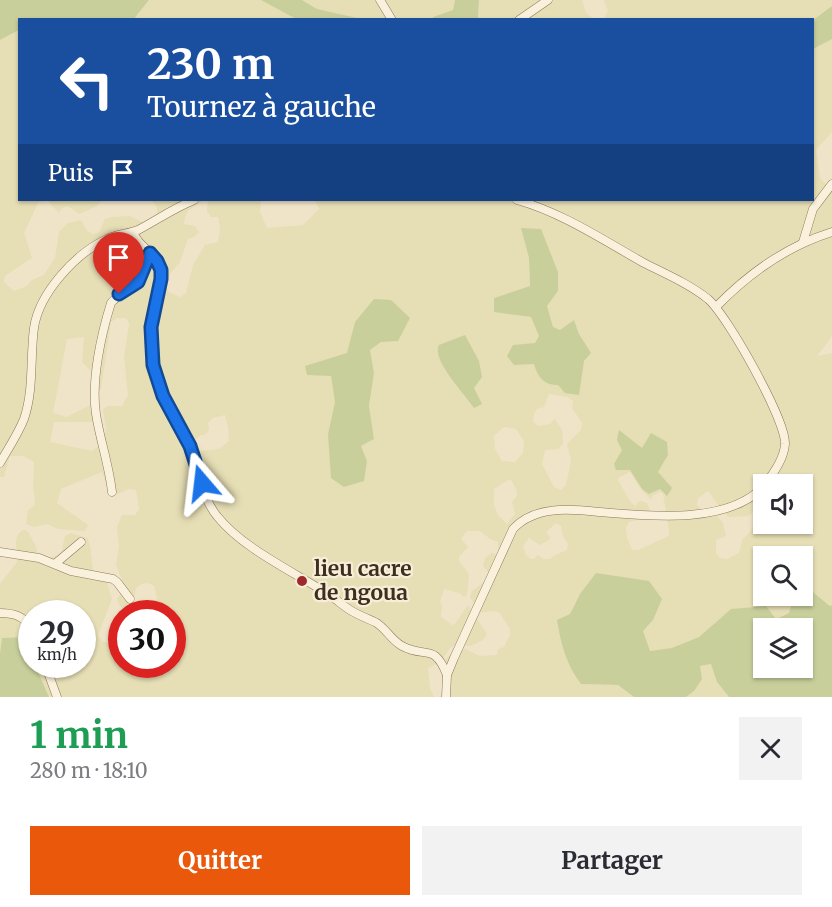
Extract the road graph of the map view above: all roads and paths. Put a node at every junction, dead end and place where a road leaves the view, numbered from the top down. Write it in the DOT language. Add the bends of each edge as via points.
graph roads {
  1 [pos="380,0"];
  2 [pos="548,0"];
  3 [pos="391,18"];
  4 [pos="522,18"];
  5 [pos="832,184"];
  6 [pos="192,201"];
  7 [pos="522,201"];
  8 [pos="132,232"];
  9 [pos="832,232"];
  10 [pos="803,242"];
  11 [pos="150,253"];
  12 [pos="716,307"];
  13 [pos="0,463"];
  14 [pos="771,474"];
  15 [pos="112,492"];
  16 [pos="753,497"];
  17 [pos="81,542"];
  18 [pos="0,552"];
  19 [pos="56,563"];
  20 [pos="130,599"];
  21 [pos="0,613"];
  22 [pos="18,616"];
  23 [pos="447,675"];
  24 [pos="50,678"];
  25 [pos="57,697"];
  26 [pos="446,697"];
  1 -- 3 [label="street"];
  2 -- 4 [label="street"];
  5 -- 10 [label="street" via="813,208"];
  6 -- 8 [label="street"];
  7 -- 12 [label="street" via="584,228 695,290"];
  8 -- 11 [label="street"];
  8 -- 13 [label="street" via="109,238 72,263 47,296 34,326 23,419"];
  9 -- 10 [label="street"];
  10 -- 12 [label="street" via="745,278"];
  11 -- 15 [label="street" via="138,282 111,303 95,382 96,414"];
  11 -- 23 [label="street" via="161,270 151,327 153,365 216,515 290,573 377,623 401,645 431,652 441,660"];
  12 -- 14 [label="street" via="782,429 782,457"];
  16 -- 23 [label="street" via="708,514 574,509 521,520 513,529"];
  17 -- 19 [label="street"];
  18 -- 19 [label="street"];
  19 -- 20 [label="street" via="71,571 116,580"];
  21 -- 22 [label="street"];
  23 -- 26 [label="street"];
  24 -- 25 [label="street"];
}
